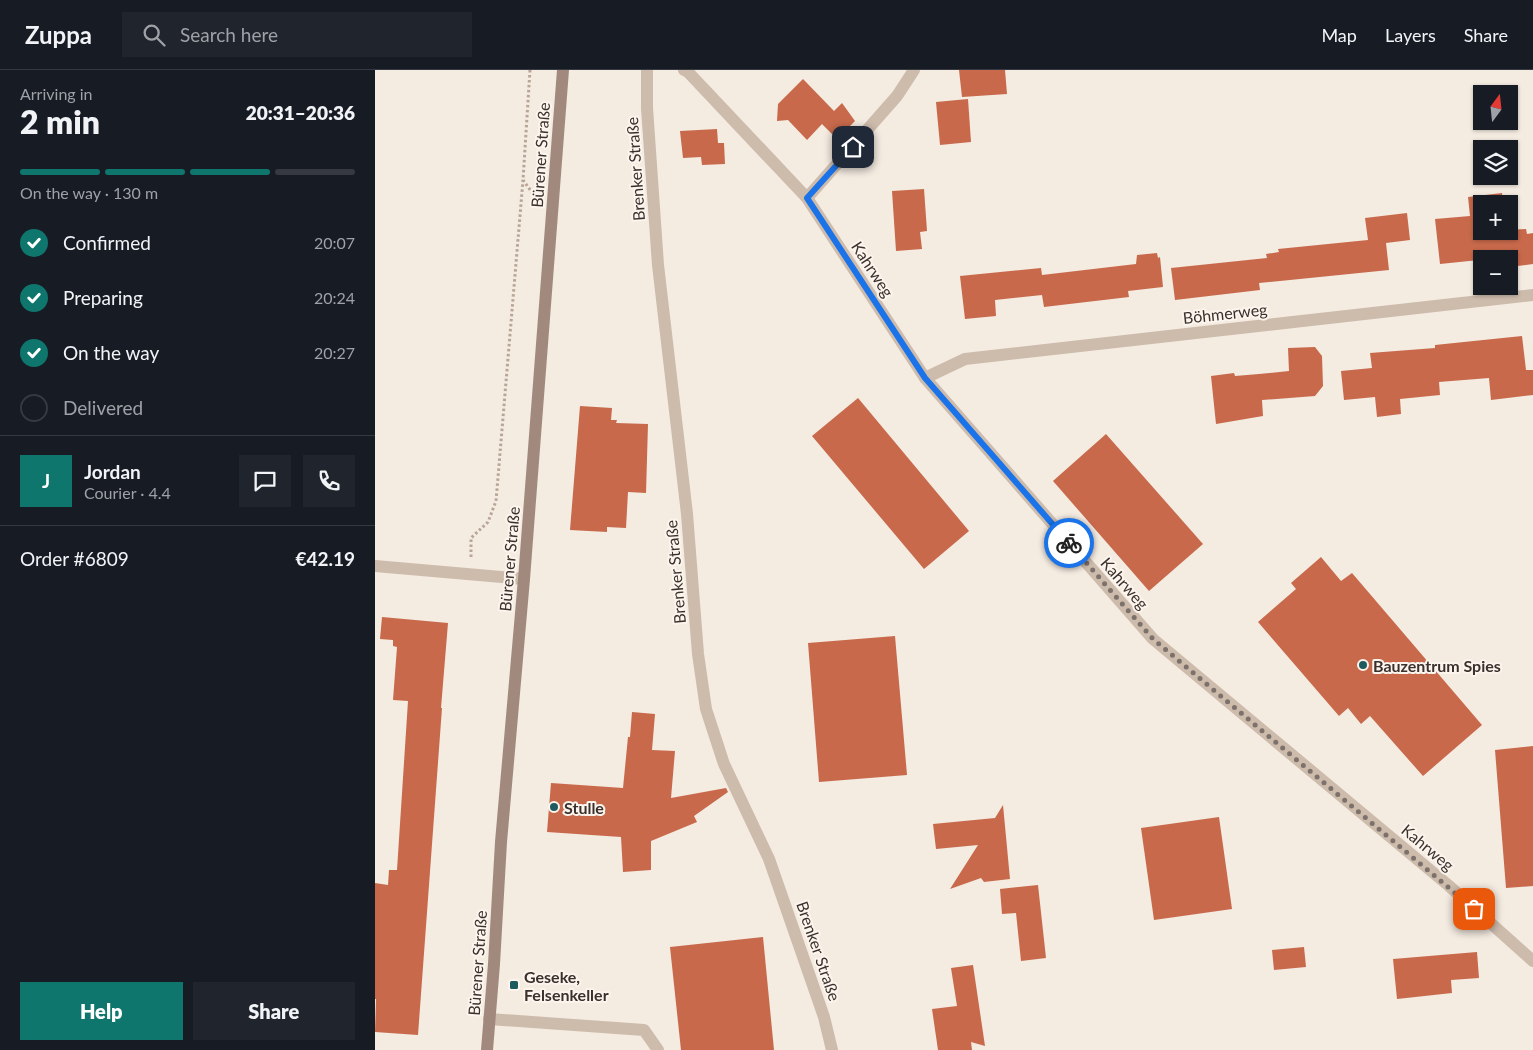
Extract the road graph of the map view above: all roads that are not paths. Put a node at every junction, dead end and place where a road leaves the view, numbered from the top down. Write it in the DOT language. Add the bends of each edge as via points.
graph roads {
  1 [pos="563,70"];
  2 [pos="647,70"];
  3 [pos="684,70"];
  4 [pos="914,70"];
  5 [pos="807,198"];
  6 [pos="1533,295"];
  7 [pos="925,378"];
  8 [pos="375,566"];
  9 [pos="524,579"];
  10 [pos="1533,961"];
  11 [pos="489,1019"];
  12 [pos="487,1050"];
  13 [pos="658,1050"];
  14 [pos="833,1050"];
  1 -- 9 [label="main road, Bürener Straße"];
  2 -- 14 [label="street, Brenker Straße" via="658,265 706,709 724,764 769,859"];
  3 -- 5 [label="street, Kahrweg"];
  4 -- 5 [label="street" via="897,96"];
  5 -- 7 [label="street, Kahrweg"];
  6 -- 7 [label="street, Böhmerweg" via="965,359"];
  7 -- 10 [label="street, Kahrweg" via="1153,639 1440,878"];
  8 -- 9 [label="street"];
  9 -- 11 [label="main road, Bürener Straße"];
  11 -- 12 [label="main road, Bürener Straße"];
  11 -- 13 [label="street" via="644,1030"];
}
